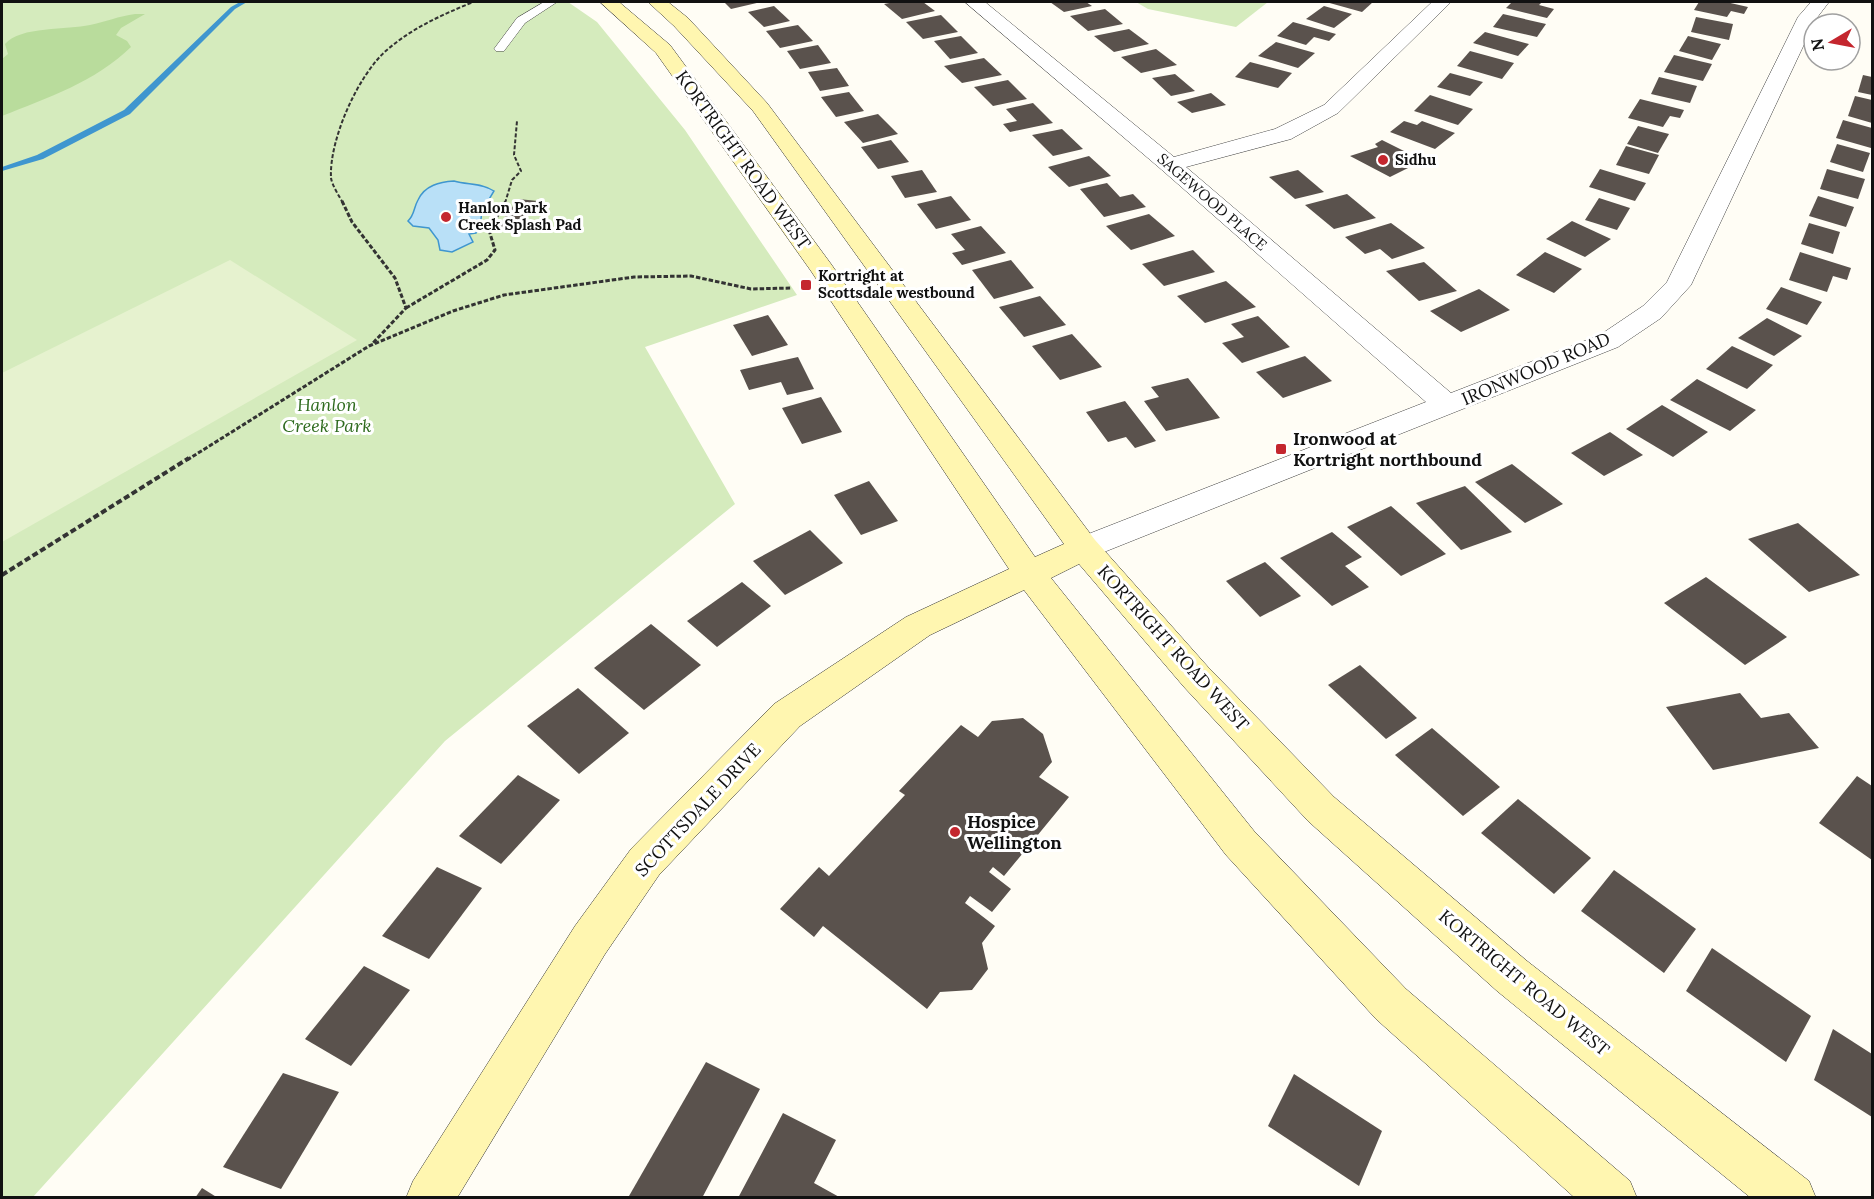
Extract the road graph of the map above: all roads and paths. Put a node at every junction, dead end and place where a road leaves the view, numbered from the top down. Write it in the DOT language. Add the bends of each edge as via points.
graph roads {
  1 [pos="473,2"];
  2 [pos="552,2"];
  3 [pos="609,2"];
  4 [pos="657,2"];
  5 [pos="974,2"];
  6 [pos="1442,2"];
  7 [pos="1820,2"];
  8 [pos="500,49"];
  9 [pos="517,121"];
  10 [pos="1170,165"];
  11 [pos="791,288"];
  12 [pos="406,308"];
  13 [pos="369,346"];
  14 [pos="1448,406"];
  15 [pos="1084,549"];
  16 [pos="2,575"];
  17 [pos="1030,575"];
  18 [pos="430,1197"];
  19 [pos="1613,1197"];
  20 [pos="1792,1197"];
  1 -- 12 [label="path" via="423,23 386,50 359,83 339,130 331,179 352,222 395,278"];
  2 -- 8 [label="lane" via="518,21"];
  3 -- 17 [label="street, KORTRIGHT ROAD WEST" via="663,49 822,269"];
  4 -- 15 [label="street, KORTRIGHT ROAD WEST" via="681,22 760,107"];
  5 -- 10 [label="street, SAGEWOOD PLACE"];
  6 -- 10 [label="street" via="1331,109 1283,134"];
  7 -- 14 [label="street, IRONWOOD ROAD" via="1807,17 1678,285 1652,312 1609,341"];
  9 -- 12 [label="path" via="514,155 521,171 512,180 509,197 489,230 495,250 487,260"];
  10 -- 14 [label="street, SAGEWOOD PLACE"];
  11 -- 13 [label="path" via="751,289 691,276 634,277 515,293 453,311"];
  12 -- 13 [label="path"];
  13 -- 16 [label="path"];
  14 -- 15 [label="street, IRONWOOD ROAD"];
  15 -- 17 [label="street, SCOTTSDALE DRIVE"];
  15 -- 20 [label="street, KORTRIGHT ROAD WEST" via="1196,677 1321,809 1512,976"];
  17 -- 18 [label="street, SCOTTSDALE DRIVE" via="918,626 787,716 645,862 590,940"];
  17 -- 19 [label="street, KORTRIGHT ROAD WEST" via="1248,852 1391,1004"];
}
